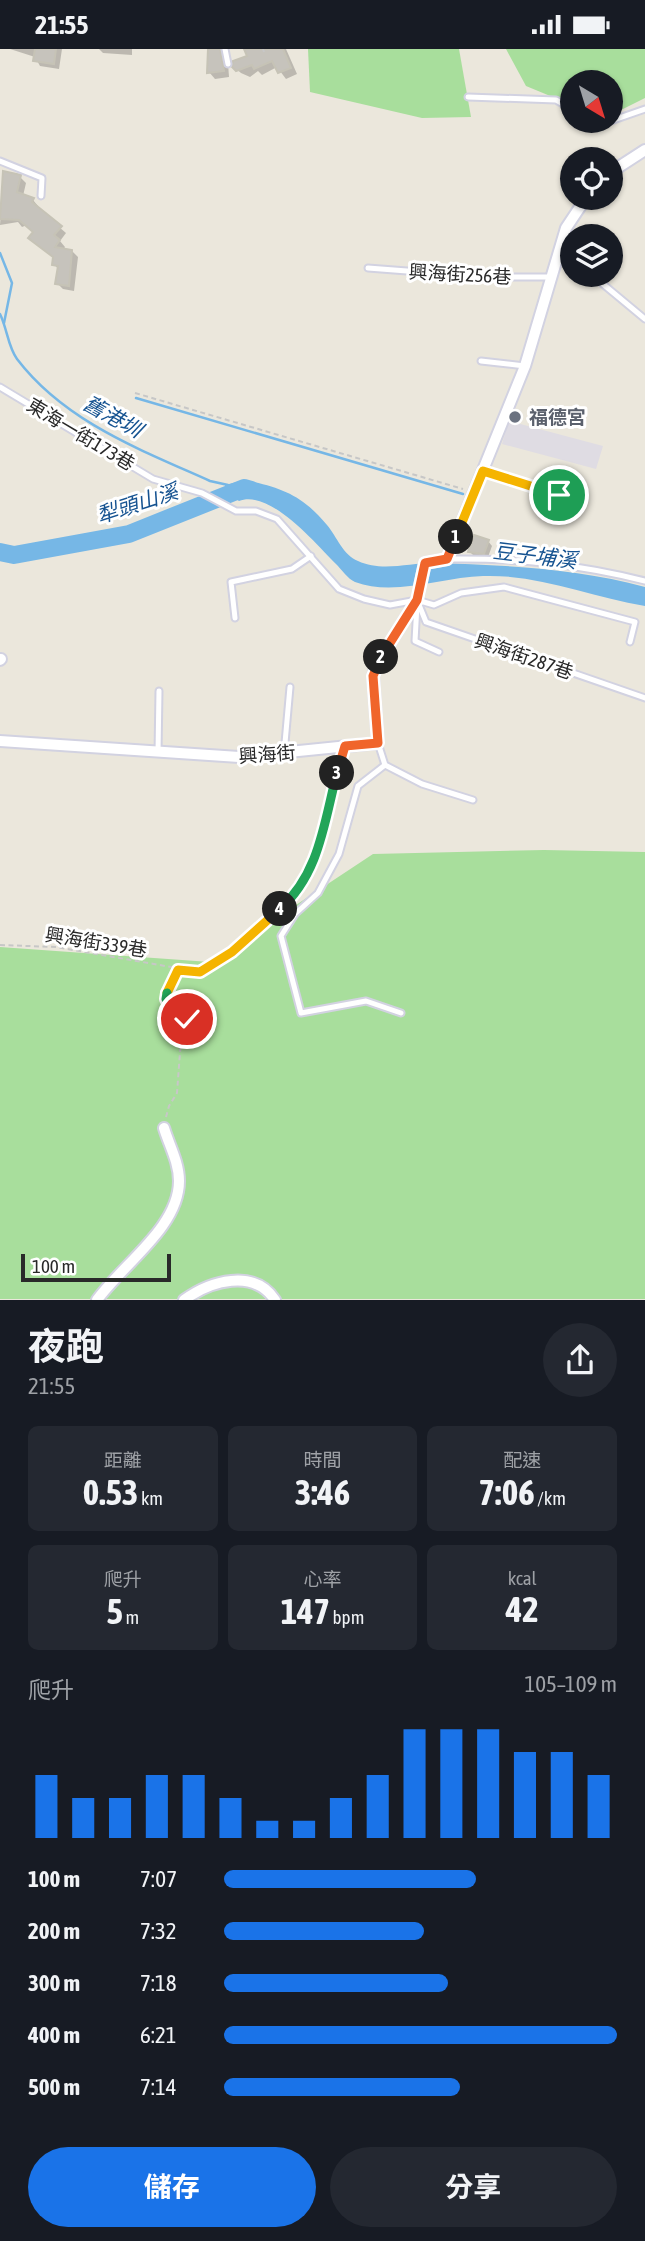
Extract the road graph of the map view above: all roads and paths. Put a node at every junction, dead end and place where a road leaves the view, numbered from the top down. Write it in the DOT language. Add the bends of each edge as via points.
graph roads {
  1 [pos="225,49"];
  2 [pos="228,64"];
  3 [pos="468,97"];
  4 [pos="560,102"];
  5 [pos="645,109"];
  6 [pos="623,117"];
  7 [pos="643,155"];
  8 [pos="0,161"];
  9 [pos="623,165"];
  10 [pos="41,196"];
  11 [pos="578,210"];
  12 [pos="557,255"];
  13 [pos="560,257"];
  14 [pos="368,268"];
  15 [pos="553,277"];
  16 [pos="606,287"];
  17 [pos="645,319"];
  18 [pos="481,361"];
  19 [pos="525,366"];
  20 [pos="0,387"];
  21 [pos="135,393"];
  22 [pos="483,471"];
  23 [pos="474,492"];
  24 [pos="559,495"];
  25 [pos="312,556"];
  26 [pos="447,559"];
  27 [pos="645,581"];
  28 [pos="417,600"];
  29 [pos="236,618"];
  30 [pos="630,642"];
  31 [pos="439,652"];
  32 [pos="290,687"];
  33 [pos="159,691"];
  34 [pos="645,698"];
  35 [pos="0,741"];
  36 [pos="378,743"];
  37 [pos="345,746"];
  38 [pos="158,753"];
  39 [pos="285,754"];
  40 [pos="385,765"];
  41 [pos="474,800"];
  42 [pos="0,945"];
  43 [pos="178,970"];
  44 [pos="401,1013"];
  45 [pos="164,1128"];
  46 [pos="97,1300"];
  47 [pos="184,1300"];
  48 [pos="275,1300"];
  1 -- 2 [label="lane"];
  3 -- 4 [label="lane"];
  5 -- 6 [label="lane"];
  7 -- 9 [label="street"];
  8 -- 10 [label="lane" via="42,178"];
  11 -- 12 [label="street" via="566,227"];
  12 -- 13 [label="lane"];
  12 -- 15 [label="street"];
  14 -- 15 [label="lane, 興海街256巷"];
  15 -- 19 [label="street"];
  16 -- 17 [label="lane"];
  18 -- 19 [label="lane"];
  19 -- 22 [label="street"];
  20 -- 25 [label="lane, 東海一街173巷" via="153,479 202,493 236,511 256,511 277,519"];
  21 -- 23 [label="path"];
  22 -- 23 [label="street"];
  22 -- 24 [label="lane"];
  23 -- 26 [label="street"];
  25 -- 28 [label="lane, 東海一街173巷" via="339,589 390,605"];
  25 -- 29 [label="lane" via="292,569 231,582"];
  26 -- 27 [label="lane" via="587,566"];
  26 -- 28 [label="street" via="425,563"];
  28 -- 30 [label="lane, 東海一街173巷" via="440,605 449,596 504,587 635,622"];
  28 -- 31 [label="lane" via="415,641"];
  28 -- 34 [label="lane, 興海街287巷" via="426,622"];
  28 -- 36 [label="street" via="373,676"];
  32 -- 39 [label="lane"];
  33 -- 38 [label="lane"];
  35 -- 38 [label="street, 興海街"];
  36 -- 37 [label="street, 興海街"];
  36 -- 40 [label="lane"];
  37 -- 39 [label="street, 興海街"];
  37 -- 43 [label="path, 興海街339巷" via="320,849 297,894 232,952 200,972"];
  38 -- 39 [label="street, 興海街"];
  40 -- 41 [label="lane" via="422,784"];
  40 -- 44 [label="lane" via="358,786 339,854 318,893 295,914 281,936 301,1013 366,1001"];
  42 -- 43 [label="path, 興海街339巷" via="56,947"];
  43 -- 45 [label="path" via="166,999 172,1011 187,1015 187,1023 181,1039 177,1093"];
  45 -- 46 [label="street" via="179,1180 169,1218"];
  47 -- 48 [label="street" via="211,1286 238,1280 268,1290"];
}
